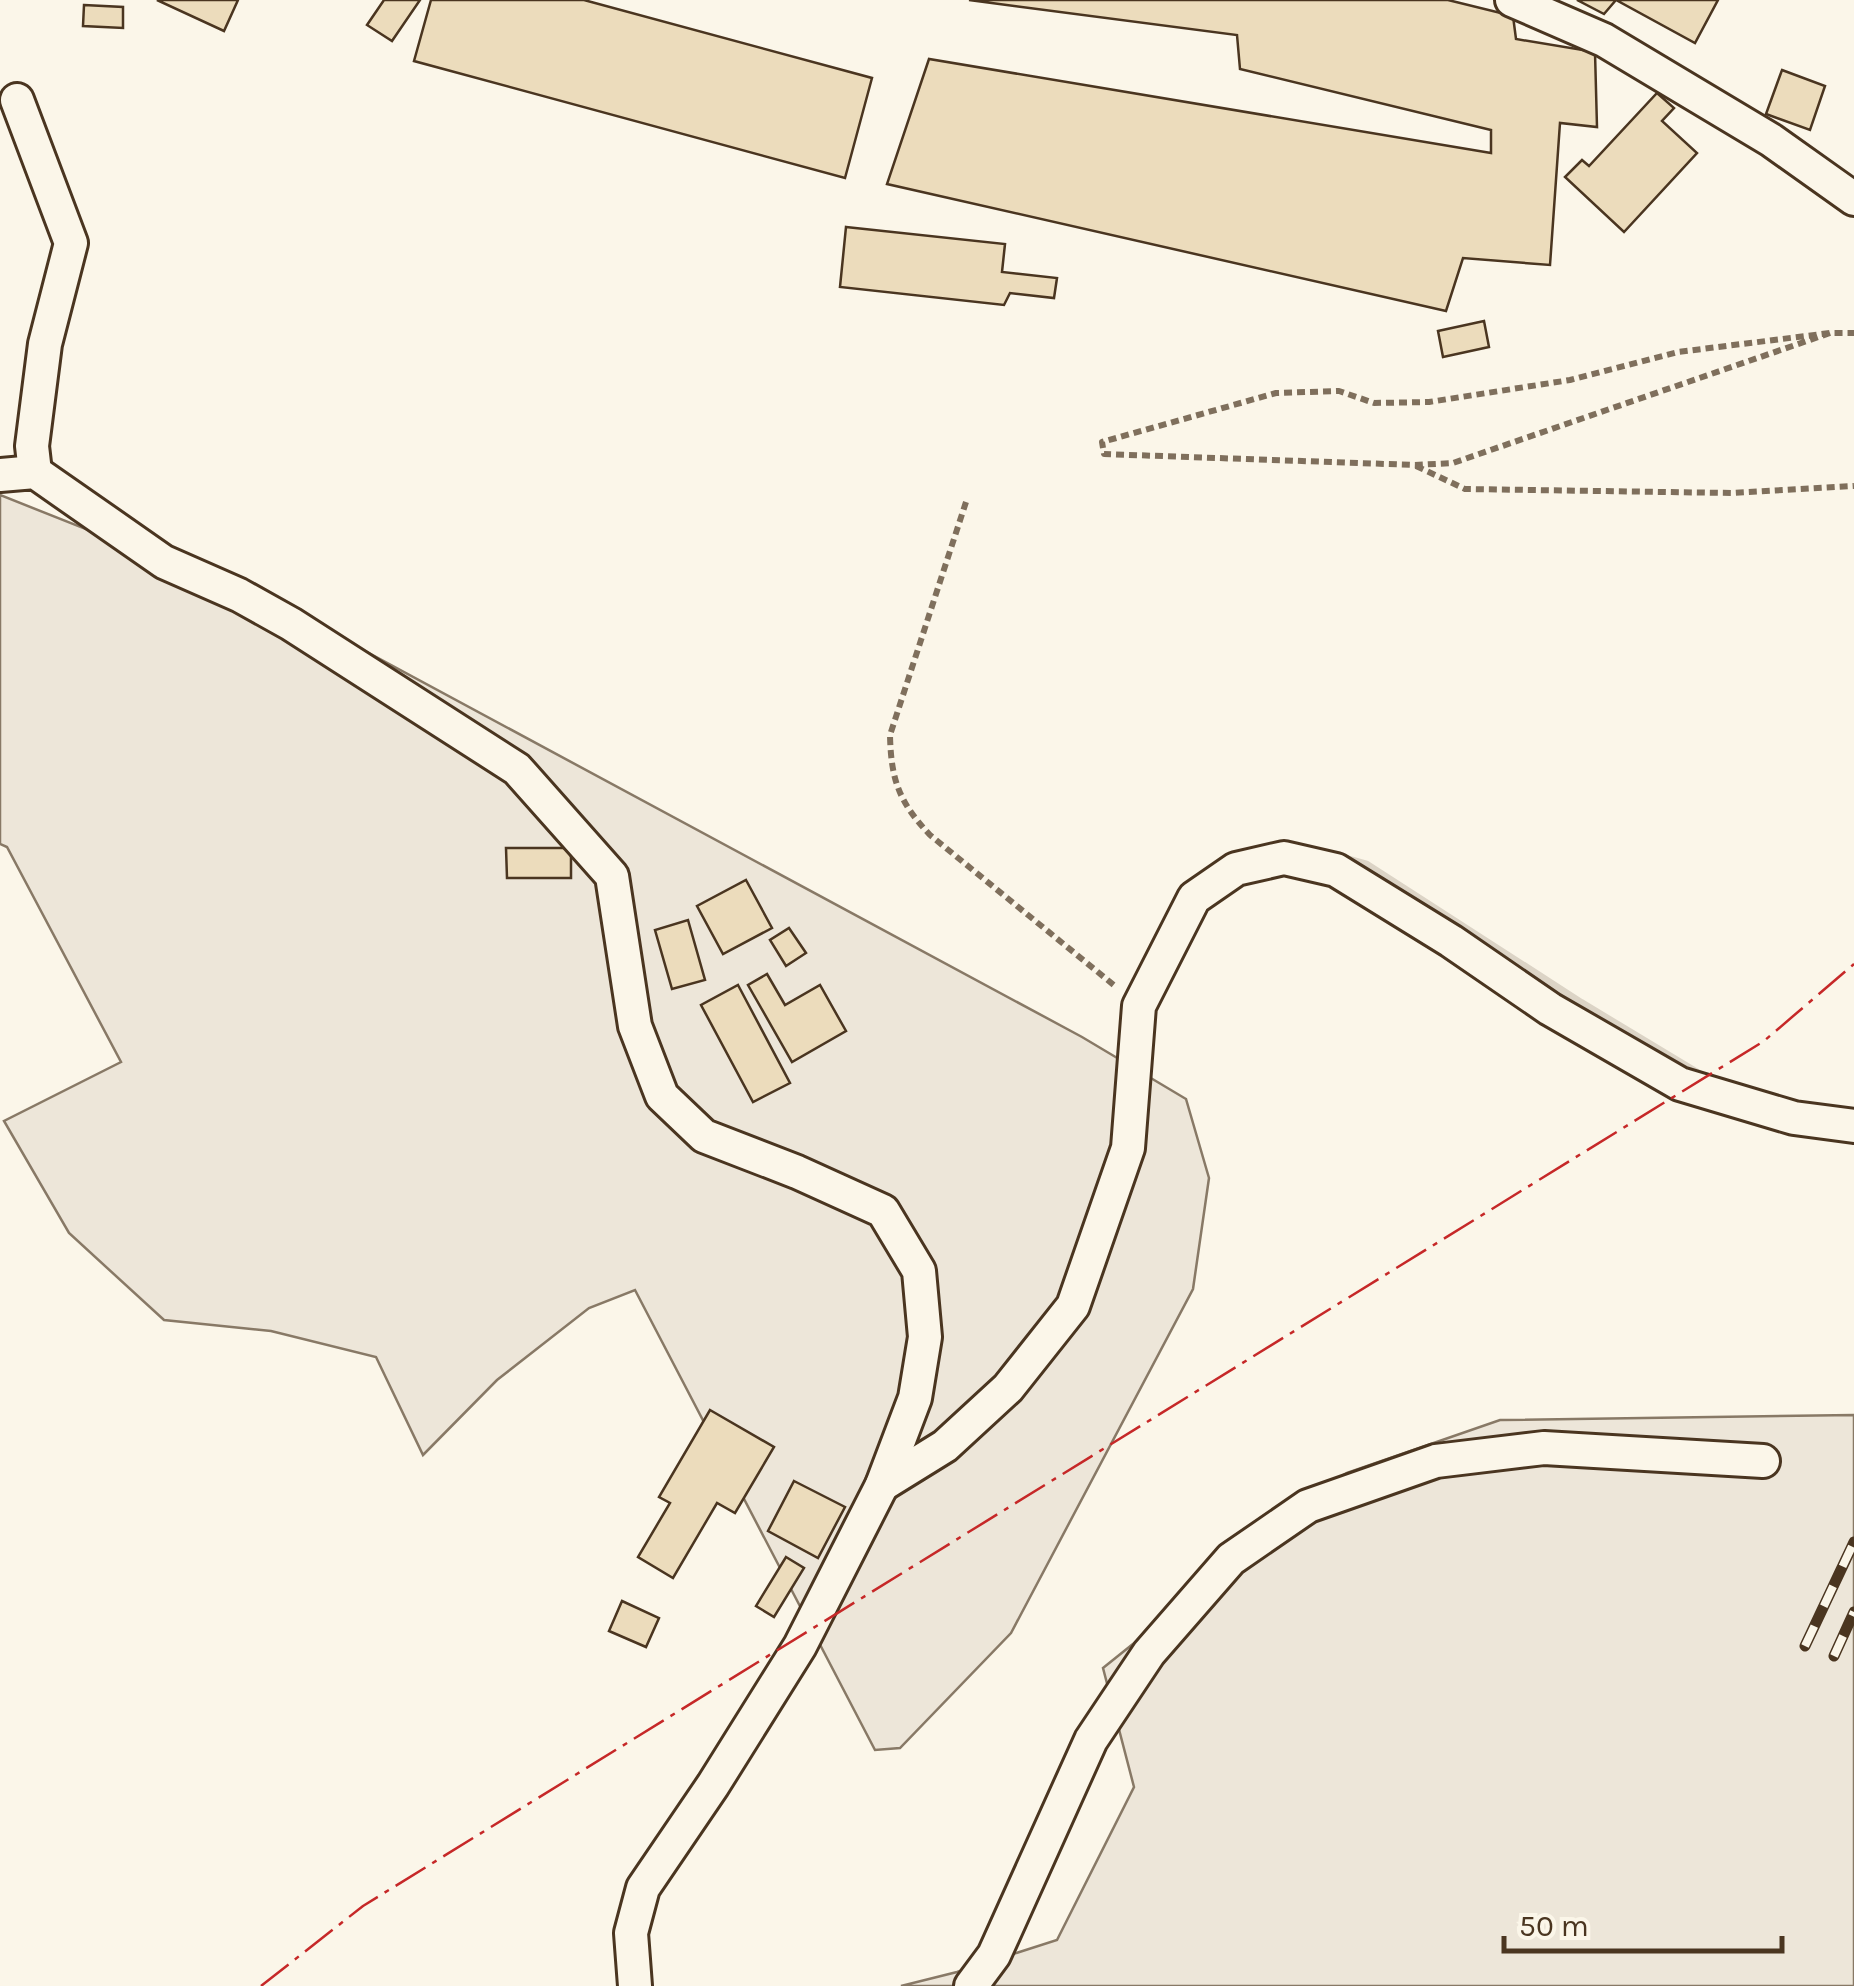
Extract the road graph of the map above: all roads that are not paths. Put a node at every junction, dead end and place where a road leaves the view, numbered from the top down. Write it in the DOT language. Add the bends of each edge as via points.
graph roads {
  1 [pos="1512,0"];
  2 [pos="17,100"];
  3 [pos="1854,199"];
  4 [pos="35,472"];
  5 [pos="0,475"];
  6 [pos="1854,1126"];
  7 [pos="1762,1461"];
  8 [pos="882,1485"];
  9 [pos="635,1986"];
  10 [pos="971,1986"];
  1 -- 3 [label="street" via="1604,40 1771,140"];
  2 -- 4 [label="street" via="71,243 45,344 32,446"];
  4 -- 5 [label="street"];
  4 -- 8 [label="street" via="164,562 291,624 517,769 612,876 635,1026 662,1096 704,1136 882,1211 919,1271 926,1338 915,1398"];
  6 -- 8 [label="street" via="1794,1118 1680,1084 1336,870 1284,858 1236,869 1194,898 1139,1006 1128,1148 1074,1306 1008,1388 945,1446"];
  7 -- 10 [label="street" via="1544,1448 1436,1461 1308,1506 1232,1558 1149,1652 1090,1740 994,1955"];
  8 -- 9 [label="street" via="800,1646 643,1888 631,1933"];
}
